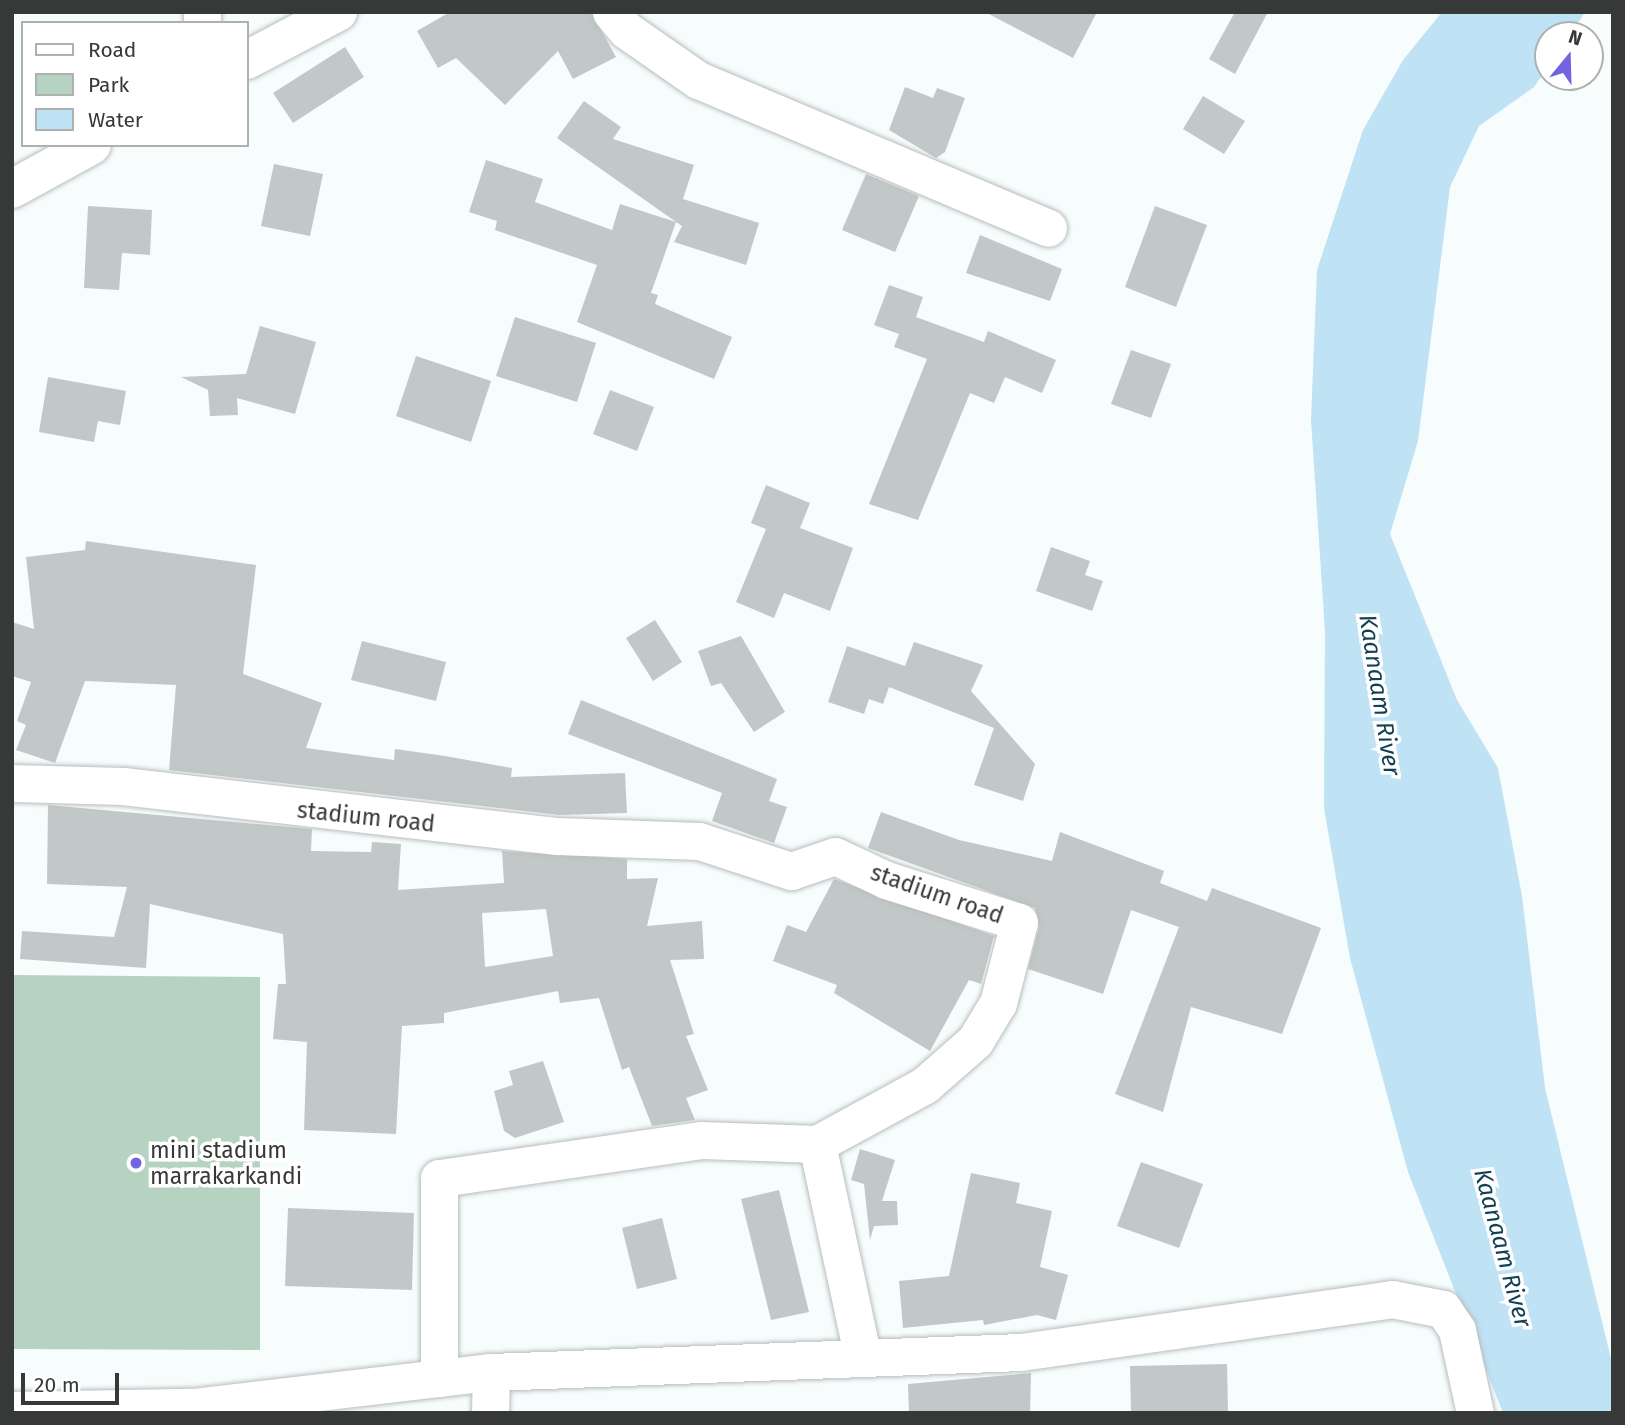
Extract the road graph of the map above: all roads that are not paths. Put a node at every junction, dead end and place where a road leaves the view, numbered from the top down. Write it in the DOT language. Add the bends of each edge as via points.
graph roads {
  1 [pos="338,12"];
  2 [pos="611,12"];
  3 [pos="248,59"];
  4 [pos="88,147"];
  5 [pos="12,189"];
  6 [pos="1048,228"];
  7 [pos="12,783"];
  8 [pos="817,1144"];
  9 [pos="863,1358"];
  10 [pos="491,1372"];
  11 [pos="439,1378"];
  12 [pos="12,1410"];
  13 [pos="491,1413"];
  14 [pos="1475,1413"];
  1 -- 3 [label="street"];
  2 -- 6 [label="street" via="626,30 698,80"];
  4 -- 5 [label="street"];
  7 -- 8 [label="street, stadium road" via="123,786 557,836 699,841 791,871 835,856 886,880 1019,922 998,1003 975,1041 925,1085"];
  8 -- 9 [label="street"];
  8 -- 11 [label="street" via="701,1140 439,1178"];
  9 -- 10 [label="street"];
  9 -- 14 [label="street" via="1021,1352 1392,1299 1443,1308 1457,1330"];
  10 -- 11 [label="street"];
  10 -- 13 [label="street"];
  11 -- 12 [label="street" via="192,1407"];
}
